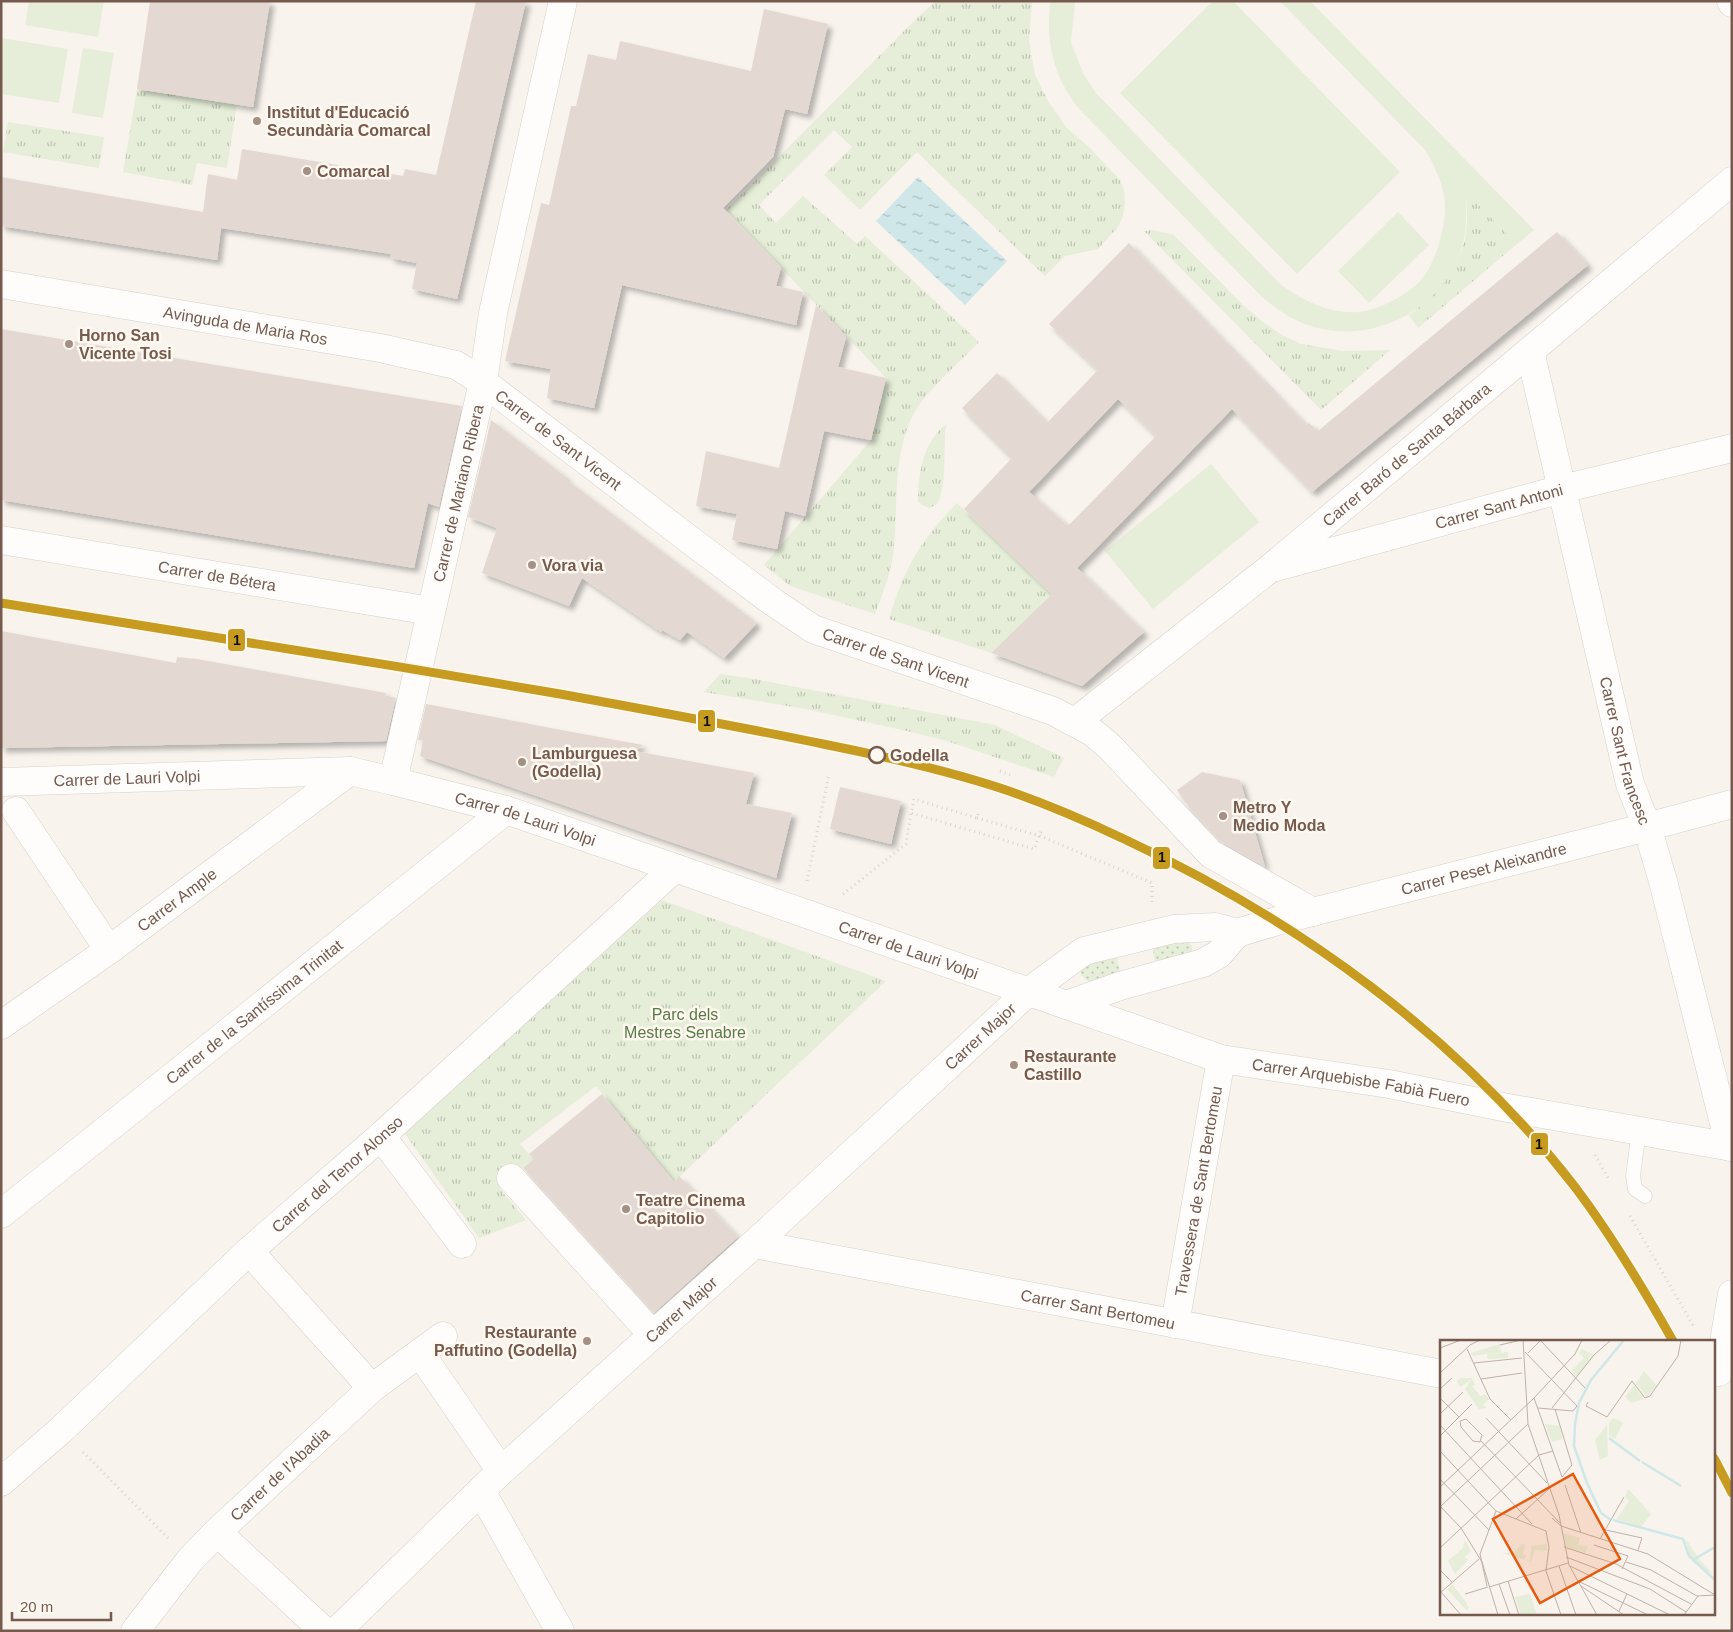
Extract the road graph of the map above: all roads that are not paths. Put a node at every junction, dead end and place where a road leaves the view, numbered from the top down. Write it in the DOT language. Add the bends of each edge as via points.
graph roads {
  1 [pos="563,1"];
  2 [pos="1732,181"];
  3 [pos="1,284"];
  4 [pos="1530,351"];
  5 [pos="483,382"];
  6 [pos="1732,448"];
  7 [pos="1562,489"];
  8 [pos="1,540"];
  9 [pos="1268,570"];
  10 [pos="431,611"];
  11 [pos="1075,722"];
  12 [pos="350,771"];
  13 [pos="32,781"];
  14 [pos="393,781"];
  15 [pos="1,782"];
  16 [pos="1732,804"];
  17 [pos="506,810"];
  18 [pos="9,816"];
  19 [pos="1647,827"];
  20 [pos="675,868"];
  21 [pos="1313,912"];
  22 [pos="1237,933"];
  23 [pos="109,950"];
  24 [pos="1028,992"];
  25 [pos="1066,1005"];
  26 [pos="1,1025"];
  27 [pos="1221,1059"];
  28 [pos="1639,1130"];
  29 [pos="381,1136"];
  30 [pos="1731,1147"];
  31 [pos="511,1178"];
  32 [pos="1645,1196"];
  33 [pos="1,1214"];
  34 [pos="462,1244"];
  35 [pos="754,1244"];
  36 [pos="249,1251"];
  37 [pos="1732,1294"];
  38 [pos="1175,1324"];
  39 [pos="653,1335"];
  40 [pos="443,1336"];
  41 [pos="420,1353"];
  42 [pos="1719,1372"];
  43 [pos="1440,1374"];
  44 [pos="372,1388"];
  45 [pos="501,1471"];
  46 [pos="1,1482"];
  47 [pos="481,1492"];
  48 [pos="217,1532"];
  49 [pos="135,1631"];
  50 [pos="324,1631"];
  51 [pos="337,1631"];
  52 [pos="560,1631"];
  1 -- 5 [label="street, Carrer de Mariano Ribera" via="493,313"];
  2 -- 4 [label="street, Carrer Baró de Santa Bárbara"];
  3 -- 5 [label="street, Avinguda de Maria Ros" via="386,349 456,366"];
  4 -- 7 [label="street, Carrer Sant Francesc"];
  4 -- 9 [label="street, Carrer Baró de Santa Bárbara"];
  5 -- 10 [label="street, Carrer de Mariano Ribera"];
  5 -- 11 [label="street, Carrer de Sant Vicent" via="772,602 813,629 1053,711"];
  6 -- 7 [label="street, Carrer Sant Antoni"];
  7 -- 9 [label="street, Carrer Sant Antoni"];
  7 -- 19 [label="street, Carrer Sant Francesc" via="1630,784"];
  8 -- 10 [label="street, Carrer de Bétera"];
  9 -- 11 [label="street, Carrer Baró de Santa Bárbara"];
  10 -- 14 [label="street, Carrer de Mariano Ribera"];
  11 -- 21 [label="street, Carrer de Sant Vicent" via="1109,746 1211,854"];
  12 -- 13 [label="street, Carrer de Lauri Volpi"];
  12 -- 14 [label="street, Carrer de Lauri Volpi"];
  12 -- 23 [label="street, Carrer Ample"];
  13 -- 15 [label="street, Carrer de Lauri Volpi"];
  13 -- 18 [label="street"];
  14 -- 17 [label="street, Carrer de Lauri Volpi"];
  16 -- 19 [label="street, Carrer Peset Aleixandre"];
  17 -- 20 [label="street, Carrer de Lauri Volpi"];
  17 -- 33 [label="street, Carrer de la Santíssima Trinitat"];
  18 -- 23 [label="street"];
  19 -- 21 [label="street, Carrer Peset Aleixandre"];
  19 -- 30 [label="street, Carrer Sant Francesc"];
  20 -- 24 [label="street, Carrer de Lauri Volpi"];
  20 -- 29 [label="street, Carrer del Tenor Alonso"];
  21 -- 22 [label="street, Carrer Peset Aleixandre"];
  22 -- 24 [label="street, Carrer Major" via="1215,927 1174,929 1084,950"];
  22 -- 25 [label="street" via="1219,954 1202,963"];
  23 -- 26 [label="street, Carrer Ample"];
  24 -- 25 [label="street, Carrer Arquebisbe Fabià Fuero"];
  24 -- 35 [label="street, Carrer Major"];
  25 -- 27 [label="street, Carrer Arquebisbe Fabià Fuero"];
  27 -- 28 [label="street, Carrer Arquebisbe Fabià Fuero" via="1389,1084"];
  27 -- 38 [label="street, Travessera de Sant Bertomeu"];
  28 -- 30 [label="street, Carrer Arquebisbe Fabià Fuero"];
  28 -- 32 [label="lane" via="1633,1176 1635,1189"];
  29 -- 34 [label="street"];
  29 -- 36 [label="street, Carrer del Tenor Alonso"];
  31 -- 39 [label="street"];
  35 -- 38 [label="street, Carrer Sant Bertomeu"];
  35 -- 39 [label="street, Carrer Major"];
  36 -- 44 [label="street"];
  36 -- 46 [label="street, Carrer del Tenor Alonso" via="61,1430"];
  37 -- 42 [label="street"];
  38 -- 43 [label="street, Carrer Sant Bertomeu"];
  39 -- 45 [label="street, Carrer Major"];
  40 -- 41 [label="street, Carrer de l'Abadia"];
  41 -- 44 [label="street, Carrer de l'Abadia"];
  41 -- 45 [label="street"];
  44 -- 48 [label="street, Carrer de l'Abadia"];
  45 -- 47 [label="street, Carrer Major"];
  47 -- 51 [label="street, Carrer Major"];
  47 -- 52 [label="street"];
  48 -- 49 [label="street, Carrer de l'Abadia" via="190,1560"];
  48 -- 50 [label="street"];
}
